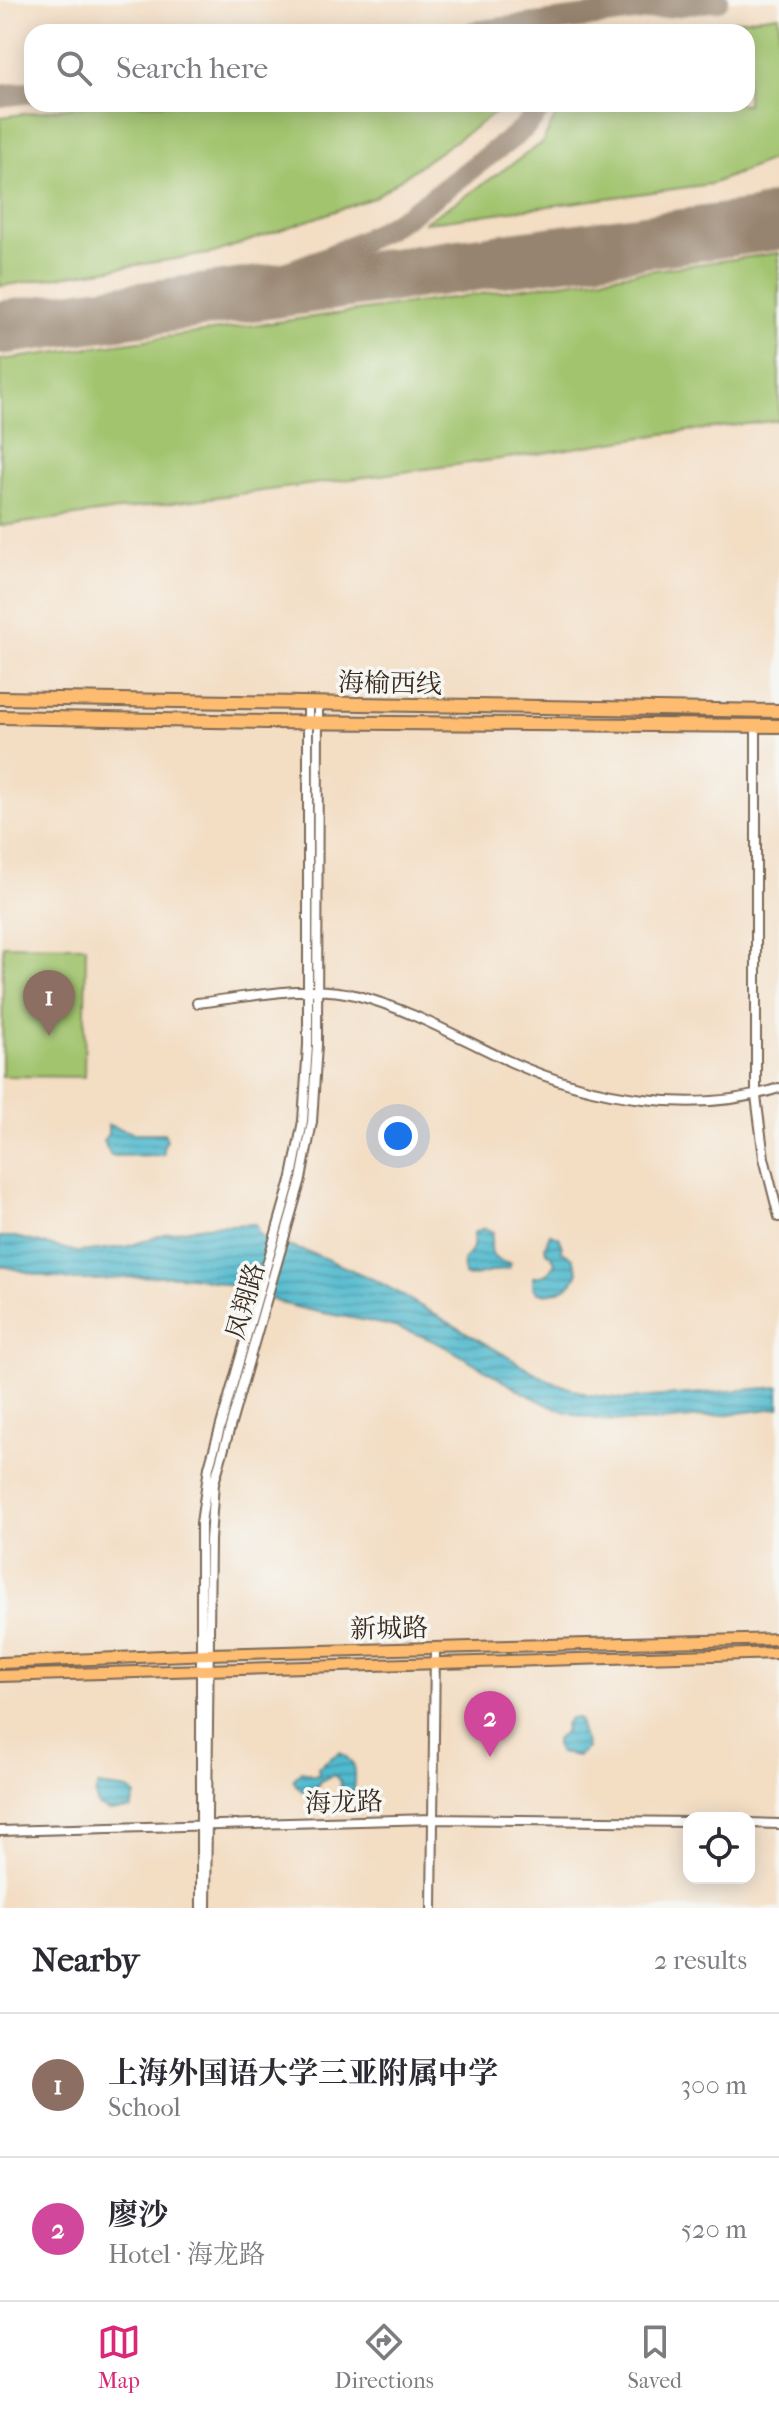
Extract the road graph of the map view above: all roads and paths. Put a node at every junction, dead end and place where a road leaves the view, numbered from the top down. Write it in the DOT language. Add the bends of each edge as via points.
graph roads {
  1 [pos="0,698"];
  2 [pos="313,705"];
  3 [pos="779,711"];
  4 [pos="0,717"];
  5 [pos="312,722"];
  6 [pos="756,726"];
  7 [pos="779,726"];
  8 [pos="312,990"];
  9 [pos="197,1003"];
  10 [pos="779,1088"];
  11 [pos="756,1096"];
  12 [pos="779,1217"];
  13 [pos="779,1639"];
  14 [pos="435,1649"];
  15 [pos="779,1653"];
  16 [pos="206,1654"];
  17 [pos="0,1663"];
  18 [pos="434,1664"];
  19 [pos="205,1669"];
  20 [pos="0,1676"];
  21 [pos="432,1819"];
  22 [pos="683,1822"];
  23 [pos="755,1823"];
  24 [pos="779,1824"];
  25 [pos="205,1826"];
  26 [pos="0,1831"];
  27 [pos="203,1908"];
  28 [pos="432,1908"];
  1 -- 2 [label="highway, 海榆西线"];
  2 -- 3 [label="highway, 海榆西线"];
  2 -- 5 [label="street, 凤翔路"];
  4 -- 5 [label="highway, 海榆西线"];
  5 -- 6 [label="highway, 海榆西线"];
  5 -- 8 [label="street, 凤翔路"];
  6 -- 7 [label="highway, 海榆西线"];
  6 -- 11 [label="street"];
  8 -- 9 [label="street"];
  8 -- 11 [label="street" via="353,994 415,1015 514,1063 605,1092 653,1100"];
  8 -- 16 [label="street, 凤翔路" via="303,1121 292,1177 214,1483"];
  10 -- 11 [label="street"];
  11 -- 12 [label="street"];
  13 -- 14 [label="main road, 新城路"];
  14 -- 16 [label="main road, 新城路"];
  14 -- 18 [label="street"];
  15 -- 18 [label="main road, 新城路"];
  16 -- 17 [label="main road, 新城路"];
  16 -- 19 [label="street, 凤翔路"];
  18 -- 19 [label="main road, 新城路"];
  18 -- 21 [label="street"];
  19 -- 20 [label="main road, 新城路"];
  19 -- 25 [label="street, 凤翔路"];
  21 -- 22 [label="street, 海龙路"];
  21 -- 25 [label="street, 海龙路"];
  21 -- 28 [label="street"];
  23 -- 24 [label="street"];
  25 -- 26 [label="street, 海龙路"];
  25 -- 27 [label="street, 凤翔路"];
}
